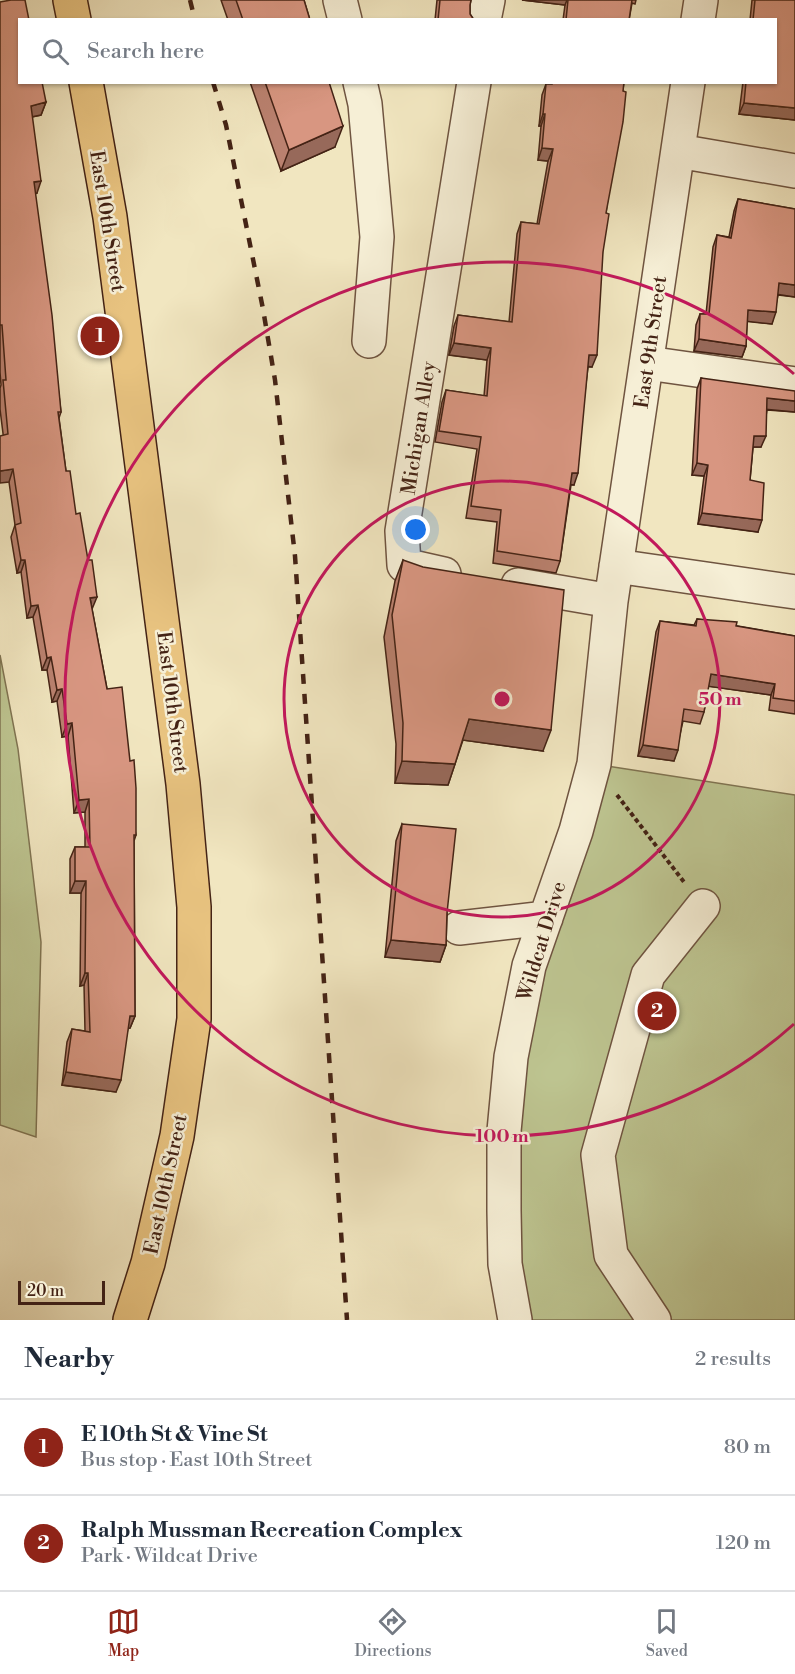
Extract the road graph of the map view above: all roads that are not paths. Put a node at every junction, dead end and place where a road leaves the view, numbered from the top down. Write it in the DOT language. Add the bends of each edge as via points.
graph roads {
  1 [pos="70,0"];
  2 [pos="340,0"];
  3 [pos="488,0"];
  4 [pos="701,0"];
  5 [pos="74,18"];
  6 [pos="344,18"];
  7 [pos="484,18"];
  8 [pos="698,18"];
  9 [pos="86,84"];
  10 [pos="360,84"];
  11 [pos="474,84"];
  12 [pos="688,84"];
  13 [pos="678,151"];
  14 [pos="795,171"];
  15 [pos="369,341"];
  16 [pos="647,363"];
  17 [pos="795,384"];
  18 [pos="616,566"];
  19 [pos="795,592"];
  20 [pos="611,601"];
  21 [pos="702,906"];
  22 [pos="546,918"];
  23 [pos="459,928"];
  24 [pos="130,1320"];
  25 [pos="515,1320"];
  26 [pos="654,1320"];
  1 -- 5 [label="main road"];
  2 -- 6 [label="street"];
  3 -- 7 [label="street"];
  4 -- 8 [label="street"];
  9 -- 24 [label="main road, East 10th Street" via="110,218 183,784 194,907 194,1019 177,1136 148,1263"];
  10 -- 15 [label="street" via="377,237"];
  11 -- 20 [label="street, Michigan Alley" via="402,531 404,565"];
  12 -- 13 [label="street, East 9th Street"];
  13 -- 14 [label="street"];
  13 -- 16 [label="street, East 9th Street"];
  16 -- 17 [label="street"];
  16 -- 18 [label="street, East 9th Street"];
  18 -- 19 [label="street"];
  18 -- 20 [label="street, East 9th Street"];
  20 -- 22 [label="street, Wildcat Drive" via="594,764"];
  21 -- 26 [label="street" via="648,975 598,1155 611,1255"];
  22 -- 23 [label="street"];
  22 -- 25 [label="street, Wildcat Drive" via="529,966 511,1057 504,1131 506,1264"];
}
